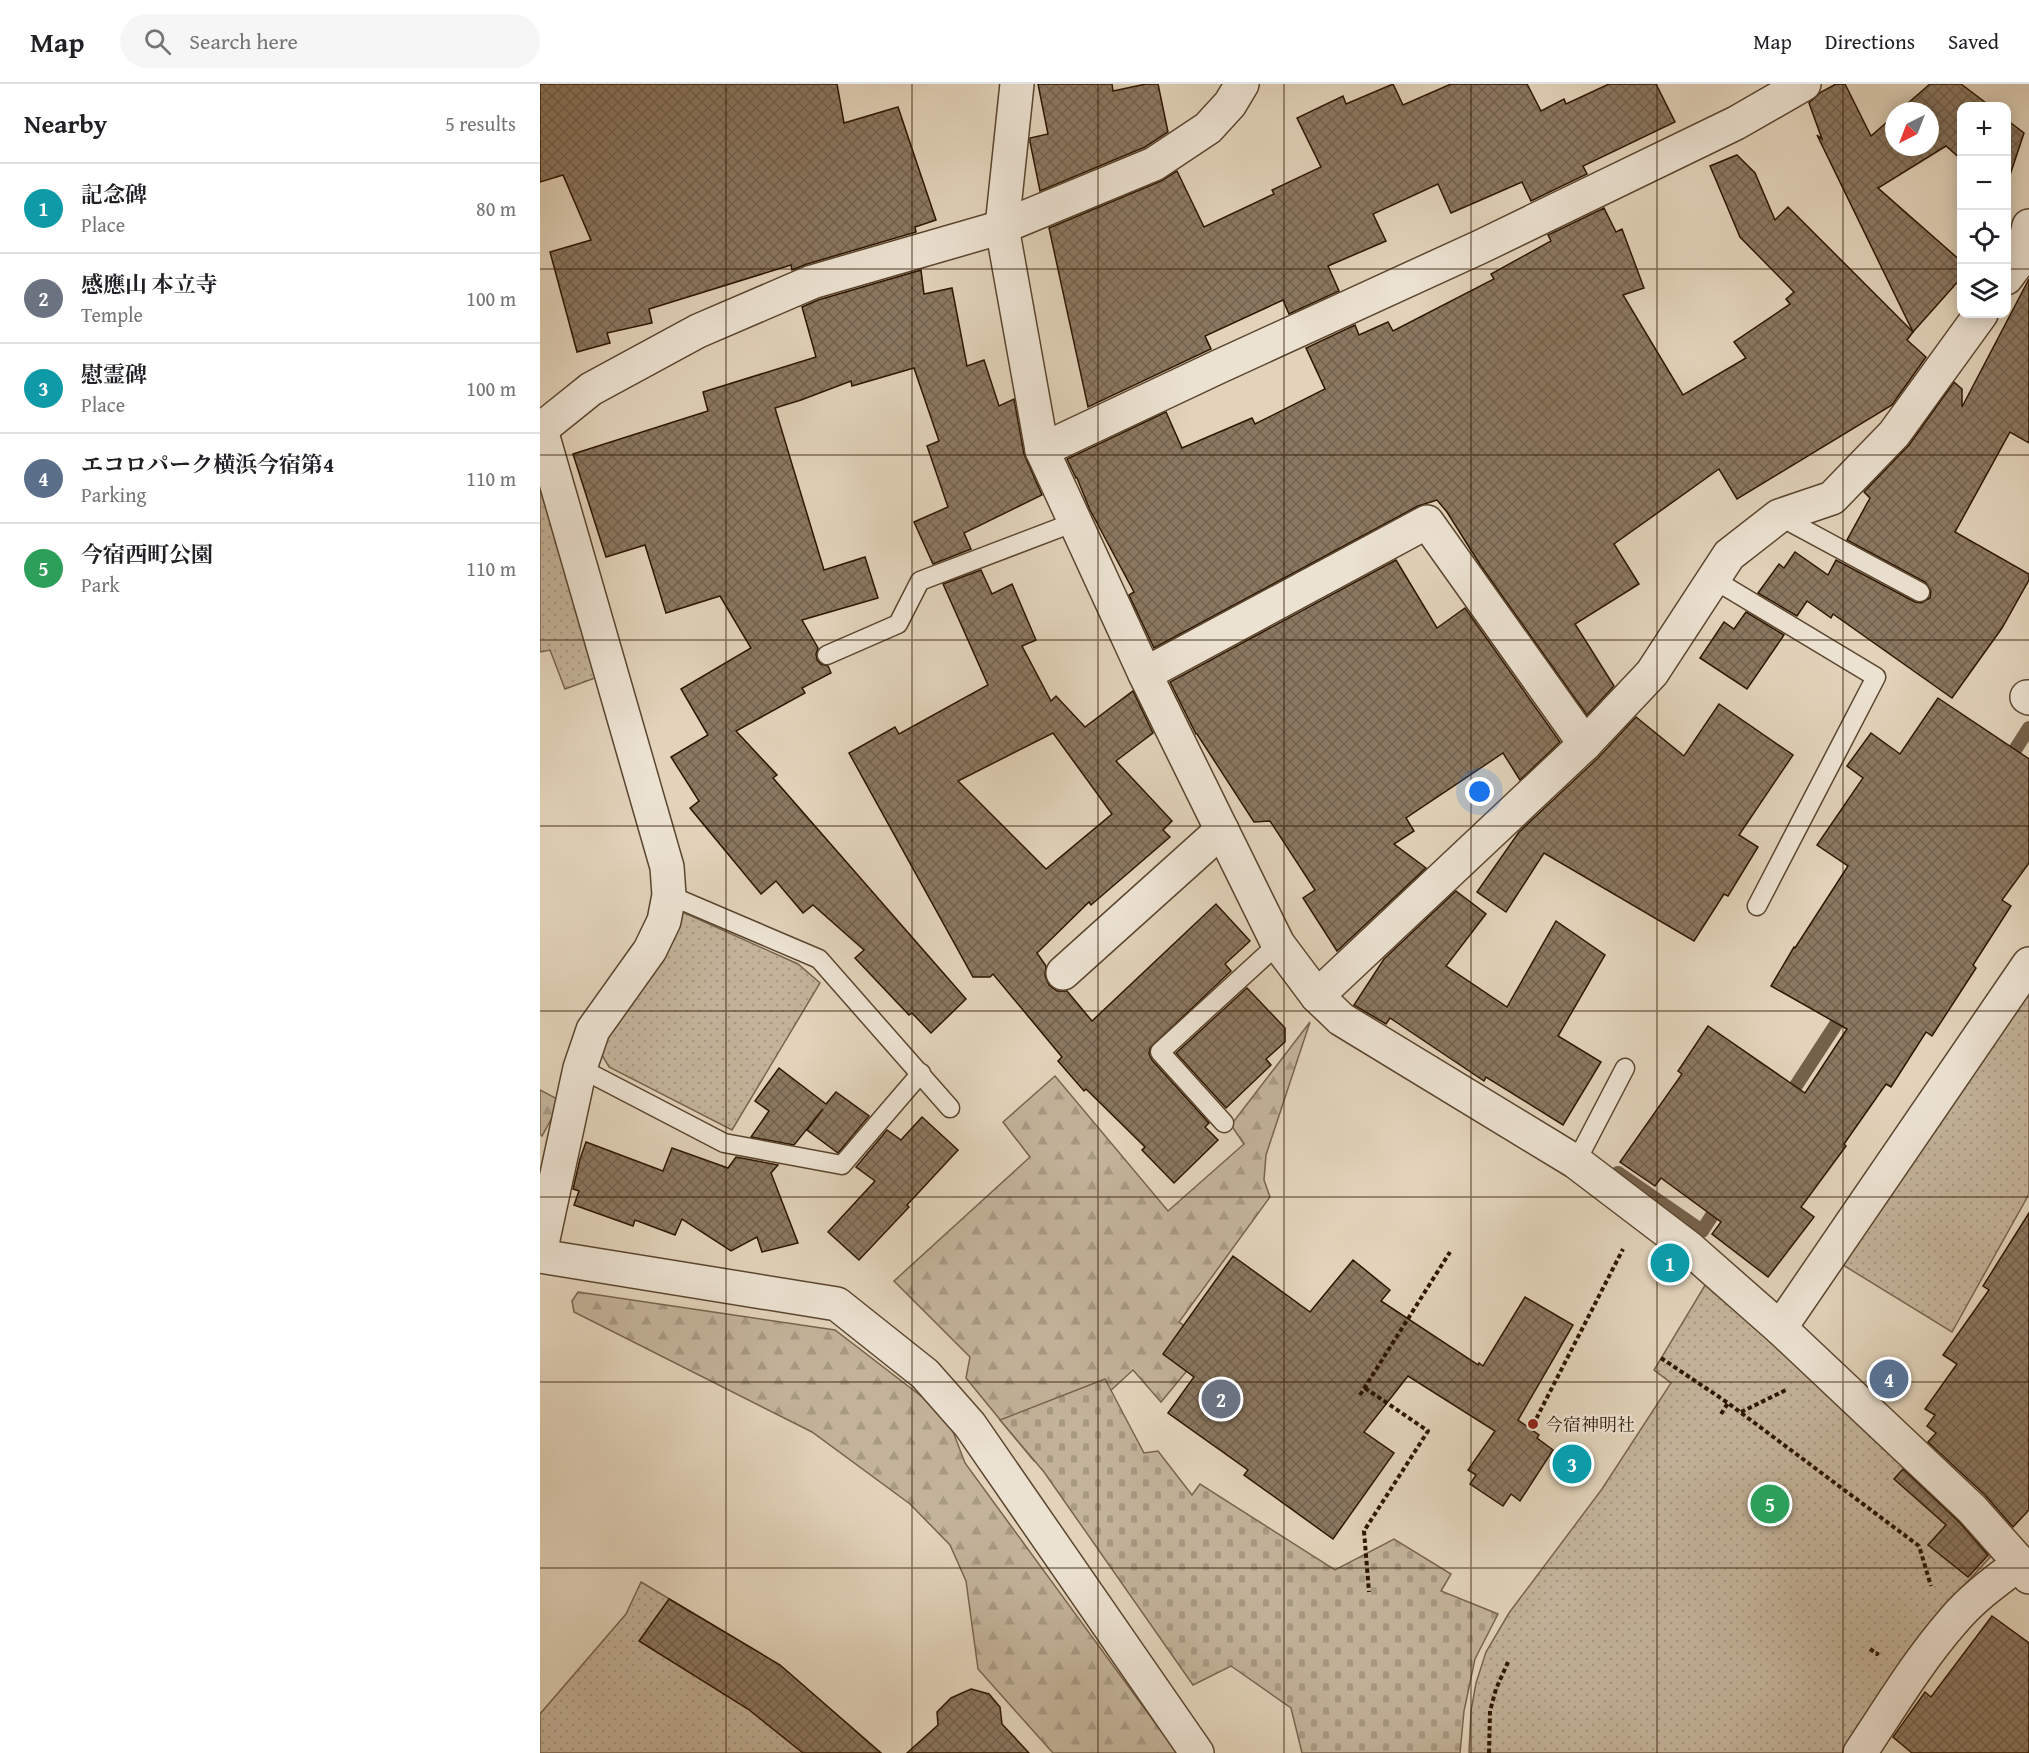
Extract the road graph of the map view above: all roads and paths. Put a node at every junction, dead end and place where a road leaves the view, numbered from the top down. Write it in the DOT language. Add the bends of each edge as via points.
graph roads {
  1 [pos="1017,84"];
  2 [pos="1242,84"];
  3 [pos="1804,84"];
  4 [pos="1002,227"];
  5 [pos="1978,318"];
  6 [pos="541,430"];
  7 [pos="1042,450"];
  8 [pos="1779,516"];
  9 [pos="1075,522"];
  10 [pos="1713,579"];
  11 [pos="1920,592"];
  12 [pos="828,655"];
  13 [pos="1145,674"];
  14 [pos="1585,744"];
  15 [pos="1222,830"];
  16 [pos="669,895"];
  17 [pos="1757,906"];
  18 [pos="1278,944"];
  19 [pos="2029,964"];
  20 [pos="1063,973"];
  21 [pos="1317,996"];
  22 [pos="580,1068"];
  23 [pos="1625,1068"];
  24 [pos="921,1073"];
  25 [pos="950,1108"];
  26 [pos="1224,1123"];
  27 [pos="1576,1161"];
  28 [pos="1626,1245"];
  29 [pos="1450,1252"];
  30 [pos="540,1254"];
  31 [pos="1780,1328"];
  32 [pos="1662,1358"];
  33 [pos="1825,1372"];
  34 [pos="1365,1388"];
  35 [pos="1360,1395"];
  36 [pos="1728,1403"];
  37 [pos="1741,1412"];
  38 [pos="1721,1414"];
  39 [pos="1533,1425"];
  40 [pos="2024,1570"];
  41 [pos="1369,1592"];
  42 [pos="1961,1612"];
  43 [pos="1508,1662"];
  44 [pos="1197,1753"];
  45 [pos="1489,1753"];
  46 [pos="1860,1753"];
  1 -- 4 [label="street"];
  2 -- 4 [label="street" via="1208,128 1154,164"];
  3 -- 7 [label="street" via="1736,123 1502,237"];
  4 -- 6 [label="street" via="812,282 698,331 591,389"];
  4 -- 7 [label="street"];
  5 -- 8 [label="street" via="1894,434 1832,498"];
  6 -- 16 [label="street" via="667,867"];
  7 -- 9 [label="street"];
  8 -- 10 [label="street" via="1729,555"];
  8 -- 11 [label="lane"];
  9 -- 12 [label="lane" via="920,581 898,624"];
  9 -- 13 [label="street"];
  10 -- 14 [label="street" via="1652,673"];
  10 -- 17 [label="lane" via="1876,677"];
  13 -- 14 [label="street" via="1426,522"];
  13 -- 15 [label="street"];
  14 -- 21 [label="street"];
  15 -- 18 [label="street"];
  15 -- 20 [label="street"];
  16 -- 22 [label="street" via="664,921 650,950 593,1030"];
  16 -- 24 [label="lane" via="819,959"];
  18 -- 21 [label="street"];
  18 -- 26 [label="lane" via="1160,1052"];
  19 -- 31 [label="street"];
  21 -- 27 [label="street" via="1341,1019"];
  22 -- 24 [label="lane" via="724,1143 842,1165"];
  22 -- 30 [label="street"];
  23 -- 27 [label="lane"];
  24 -- 25 [label="lane"];
  27 -- 31 [label="street" via="1689,1248"];
  28 -- 39 [label="path"];
  29 -- 34 [label="path"];
  30 -- 44 [label="street" via="837,1304 924,1374 970,1425"];
  31 -- 33 [label="street"];
  32 -- 36 [label="path"];
  33 -- 37 [label="path"];
  33 -- 40 [label="street" via="1972,1509"];
  34 -- 35 [label="path"];
  34 -- 41 [label="path" via="1428,1431 1364,1531"];
  36 -- 37 [label="path"];
  36 -- 38 [label="path"];
  37 -- 42 [label="path" via="1919,1546 1930,1585"];
  40 -- 42 [label="street" via="1984,1590"];
  42 -- 46 [label="street" via="1925,1656"];
  43 -- 45 [label="path" via="1490,1711"];
}
